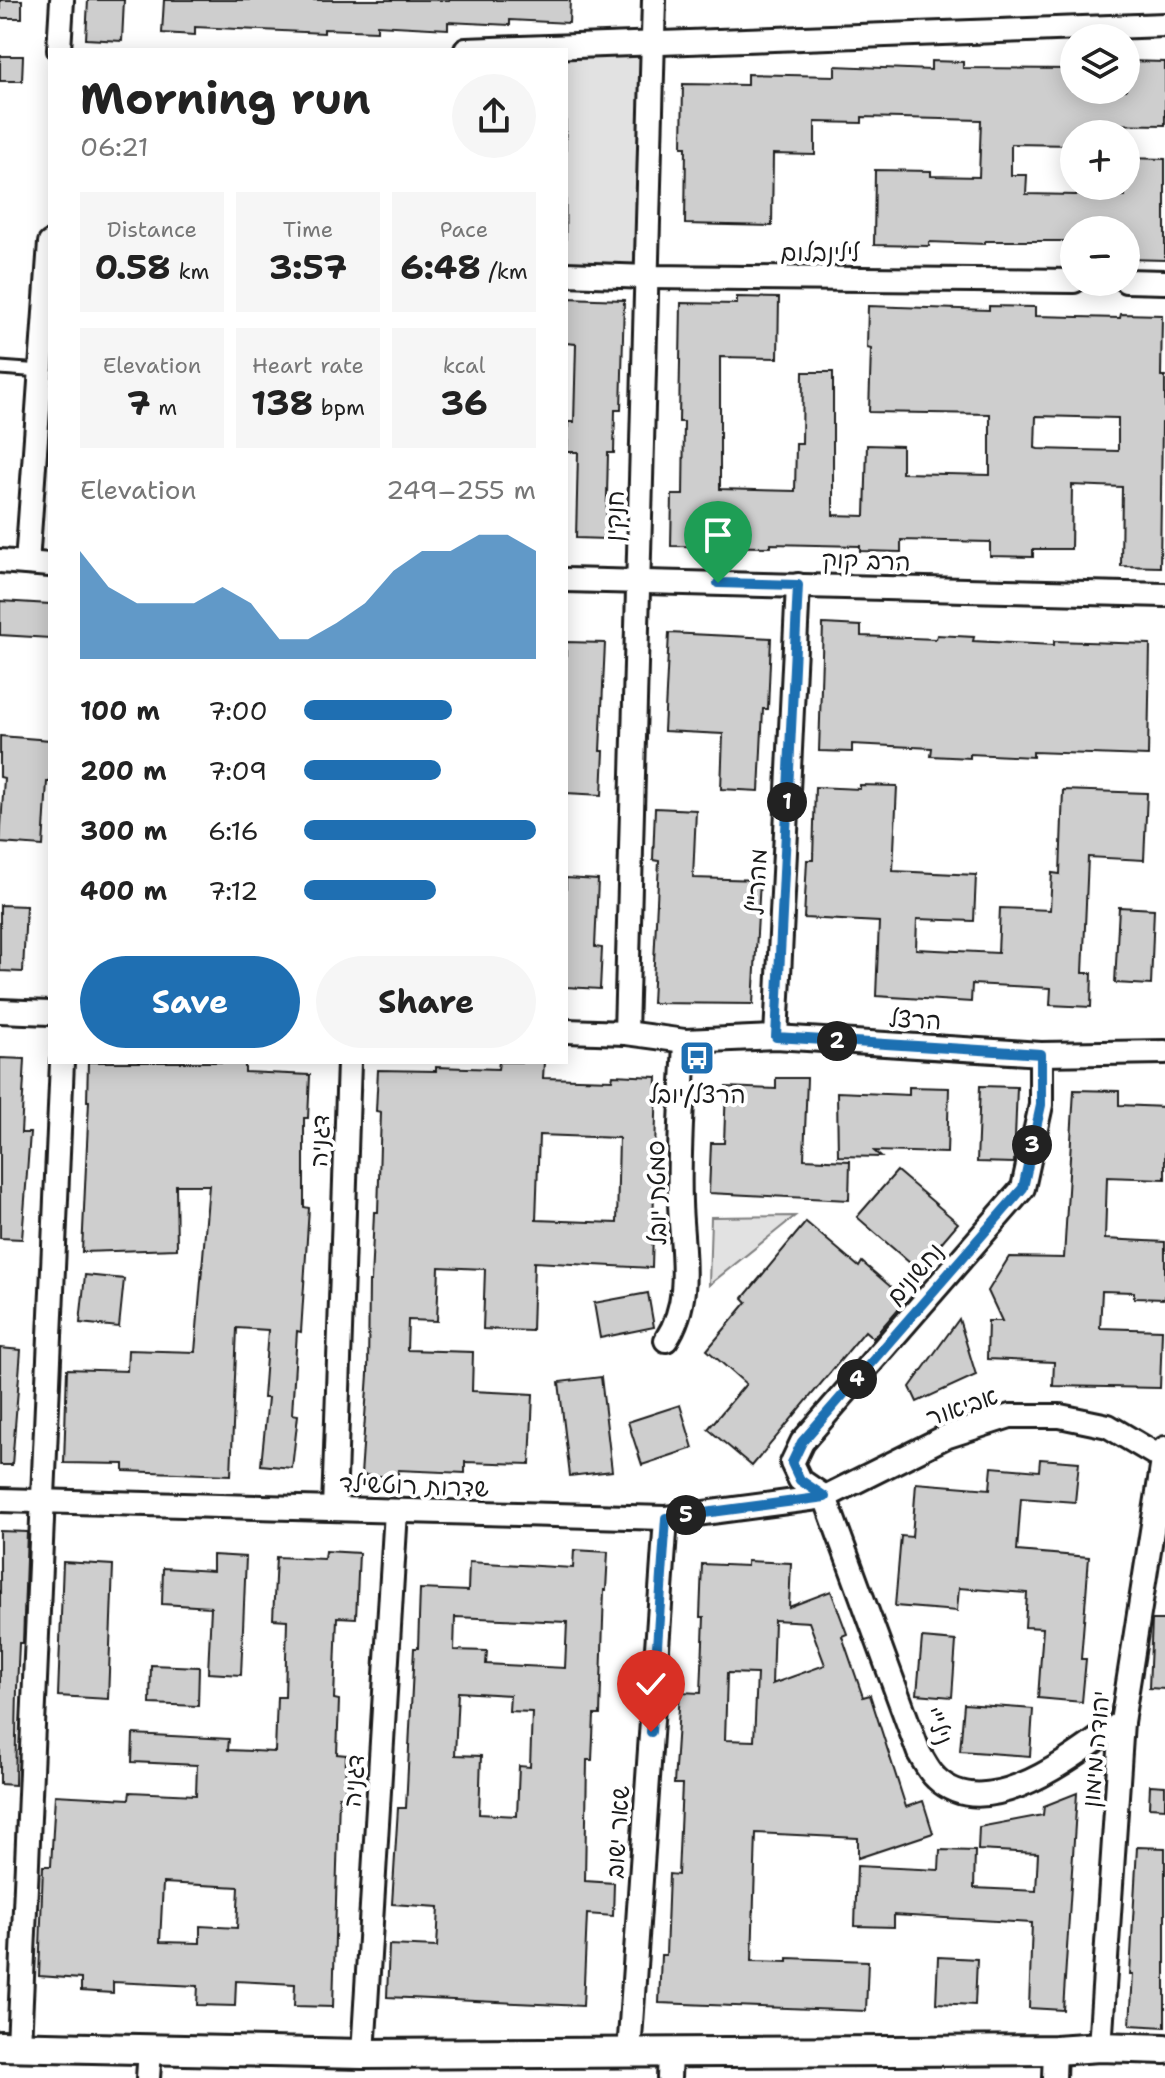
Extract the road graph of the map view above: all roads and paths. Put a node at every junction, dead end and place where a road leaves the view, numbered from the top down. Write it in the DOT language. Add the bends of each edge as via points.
graph roads {
  1 [pos="62,0"];
  2 [pos="654,0"];
  3 [pos="1165,25"];
  4 [pos="654,43"];
  5 [pos="59,48"];
  6 [pos="520,48"];
  7 [pos="568,274"];
  8 [pos="648,277"];
  9 [pos="48,280"];
  10 [pos="1060,281"];
  11 [pos="1140,281"];
  12 [pos="1165,282"];
  13 [pos="0,368"];
  14 [pos="41,371"];
  15 [pos="0,561"];
  16 [pos="27,563"];
  17 [pos="48,565"];
  18 [pos="568,580"];
  19 [pos="639,582"];
  20 [pos="798,585"];
  21 [pos="1165,595"];
  22 [pos="0,1011"];
  23 [pos="48,1013"];
  24 [pos="568,1031"];
  25 [pos="626,1033"];
  26 [pos="776,1037"];
  27 [pos="685,1041"];
  28 [pos="1165,1052"];
  29 [pos="1041,1054"];
  30 [pos="62,1064"];
  31 [pos="349,1064"];
  32 [pos="666,1340"];
  33 [pos="1164,1455"];
  34 [pos="825,1497"];
  35 [pos="0,1500"];
  36 [pos="43,1501"];
  37 [pos="334,1509"];
  38 [pos="396,1511"];
  39 [pos="666,1518"];
  40 [pos="1122,1722"];
  41 [pos="10,2046"];
  42 [pos="1100,2047"];
  43 [pos="1165,2049"];
  44 [pos="150,2050"];
  45 [pos="629,2053"];
  46 [pos="363,2054"];
  47 [pos="1054,2064"];
  48 [pos="670,2065"];
  49 [pos="148,2078"];
  1 -- 5 [label="street"];
  2 -- 4 [label="street, חנקין"];
  3 -- 4 [label="street"];
  4 -- 6 [label="street"];
  4 -- 8 [label="street, חנקין"];
  7 -- 8 [label="street, לילינבלום"];
  8 -- 10 [label="street, לילינבלום"];
  8 -- 19 [label="street, חנקין"];
  9 -- 14 [label="street"];
  11 -- 12 [label="street"];
  13 -- 14 [label="lane"];
  14 -- 16 [label="street"];
  15 -- 16 [label="street"];
  16 -- 17 [label="street"];
  18 -- 19 [label="street, הרב קוק"];
  19 -- 20 [label="street, הרב קוק"];
  19 -- 25 [label="street, חנקין"];
  20 -- 21 [label="street, הרב קוק"];
  20 -- 26 [label="street, מהר\"ל"];
  22 -- 23 [label="street"];
  24 -- 25 [label="street, הרצל"];
  25 -- 27 [label="street, הרצל"];
  26 -- 27 [label="street, הרצל"];
  26 -- 29 [label="street, הרצל"];
  27 -- 32 [label="street, סמטת יובל" via="680,1202 684,1281 682,1307"];
  28 -- 29 [label="street, הרצל"];
  29 -- 34 [label="street, נחשונים" via="1041,1105 1023,1188 802,1442 792,1463 800,1480"];
  30 -- 36 [label="street"];
  31 -- 37 [label="street, דגניה"];
  33 -- 34 [label="street, אביאור" via="1108,1426 1060,1416 1010,1416 945,1437"];
  33 -- 40 [label="street, יהודה מימון"];
  34 -- 39 [label="street, שדרות רוטשילד"];
  34 -- 40 [label="street, ניל\"י" via="919,1753 936,1779 960,1792 1000,1792 1055,1768"];
  35 -- 36 [label="street, שדרות רוטשילד"];
  36 -- 37 [label="street, שדרות רוטשילד"];
  36 -- 41 [label="street"];
  37 -- 38 [label="street, שדרות רוטשילד"];
  38 -- 39 [label="street, שדרות רוטשילד"];
  38 -- 46 [label="street, דגניה"];
  39 -- 45 [label="street, שאר ישוב"];
  40 -- 42 [label="street, יהודה מימון"];
  41 -- 44 [label="street"];
  42 -- 43 [label="street"];
  42 -- 47 [label="street"];
  44 -- 46 [label="street"];
  44 -- 49 [label="street"];
  45 -- 46 [label="street"];
  45 -- 48 [label="street"];
  47 -- 48 [label="street"];
}
